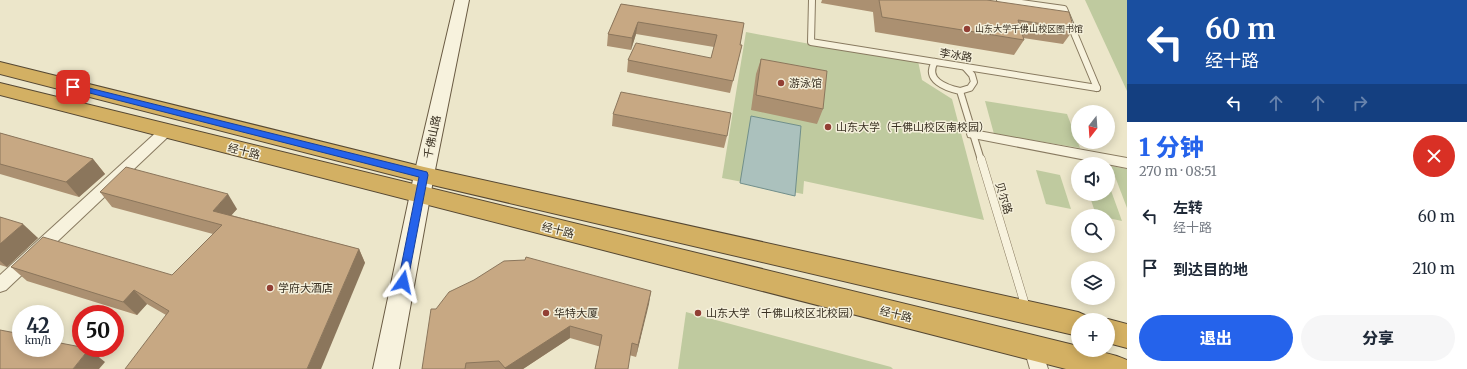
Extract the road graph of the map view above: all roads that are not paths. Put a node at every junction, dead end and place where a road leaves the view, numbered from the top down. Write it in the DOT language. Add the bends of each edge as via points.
graph roads {
  1 [pos="462,0"];
  2 [pos="812,0"];
  3 [pos="1000,0"];
  4 [pos="935,62"];
  5 [pos="965,67"];
  6 [pos="0,68"];
  7 [pos="0,89"];
  8 [pos="960,91"];
  9 [pos="166,131"];
  10 [pos="973,134"];
  11 [pos="1127,163"];
  12 [pos="422,185"];
  13 [pos="0,285"];
  14 [pos="1028,313"];
  15 [pos="1071,322"];
  16 [pos="1115,333"];
  17 [pos="1127,336"];
  18 [pos="1036,359"];
  19 [pos="386,369"];
  20 [pos="1117,369"];
  1 -- 12 [label="main road, 千佛山路"];
  2 -- 4 [label="lane, 李冰路" via="811,42"];
  3 -- 5 [label="lane, 李冰路" via="1064,9 1097,88"];
  4 -- 5 [label="lane, 李冰路"];
  4 -- 8 [label="lane" via="930,71 933,77 946,88"];
  5 -- 8 [label="lane" via="971,72 974,84"];
  6 -- 12 [label="highway, 经十路"];
  7 -- 9 [label="highway, 经十路"];
  8 -- 10 [label="lane, 贝尔路"];
  9 -- 12 [label="highway, 经十路"];
  9 -- 13 [label="street"];
  10 -- 11 [label="street"];
  10 -- 14 [label="lane, 贝尔路"];
  12 -- 14 [label="highway, 经十路"];
  12 -- 18 [label="highway, 经十路"];
  12 -- 19 [label="main road, 千佛山路"];
  14 -- 15 [label="highway, 经十路"];
  16 -- 17 [label="highway"];
  18 -- 20 [label="highway, 经十路"];
}
